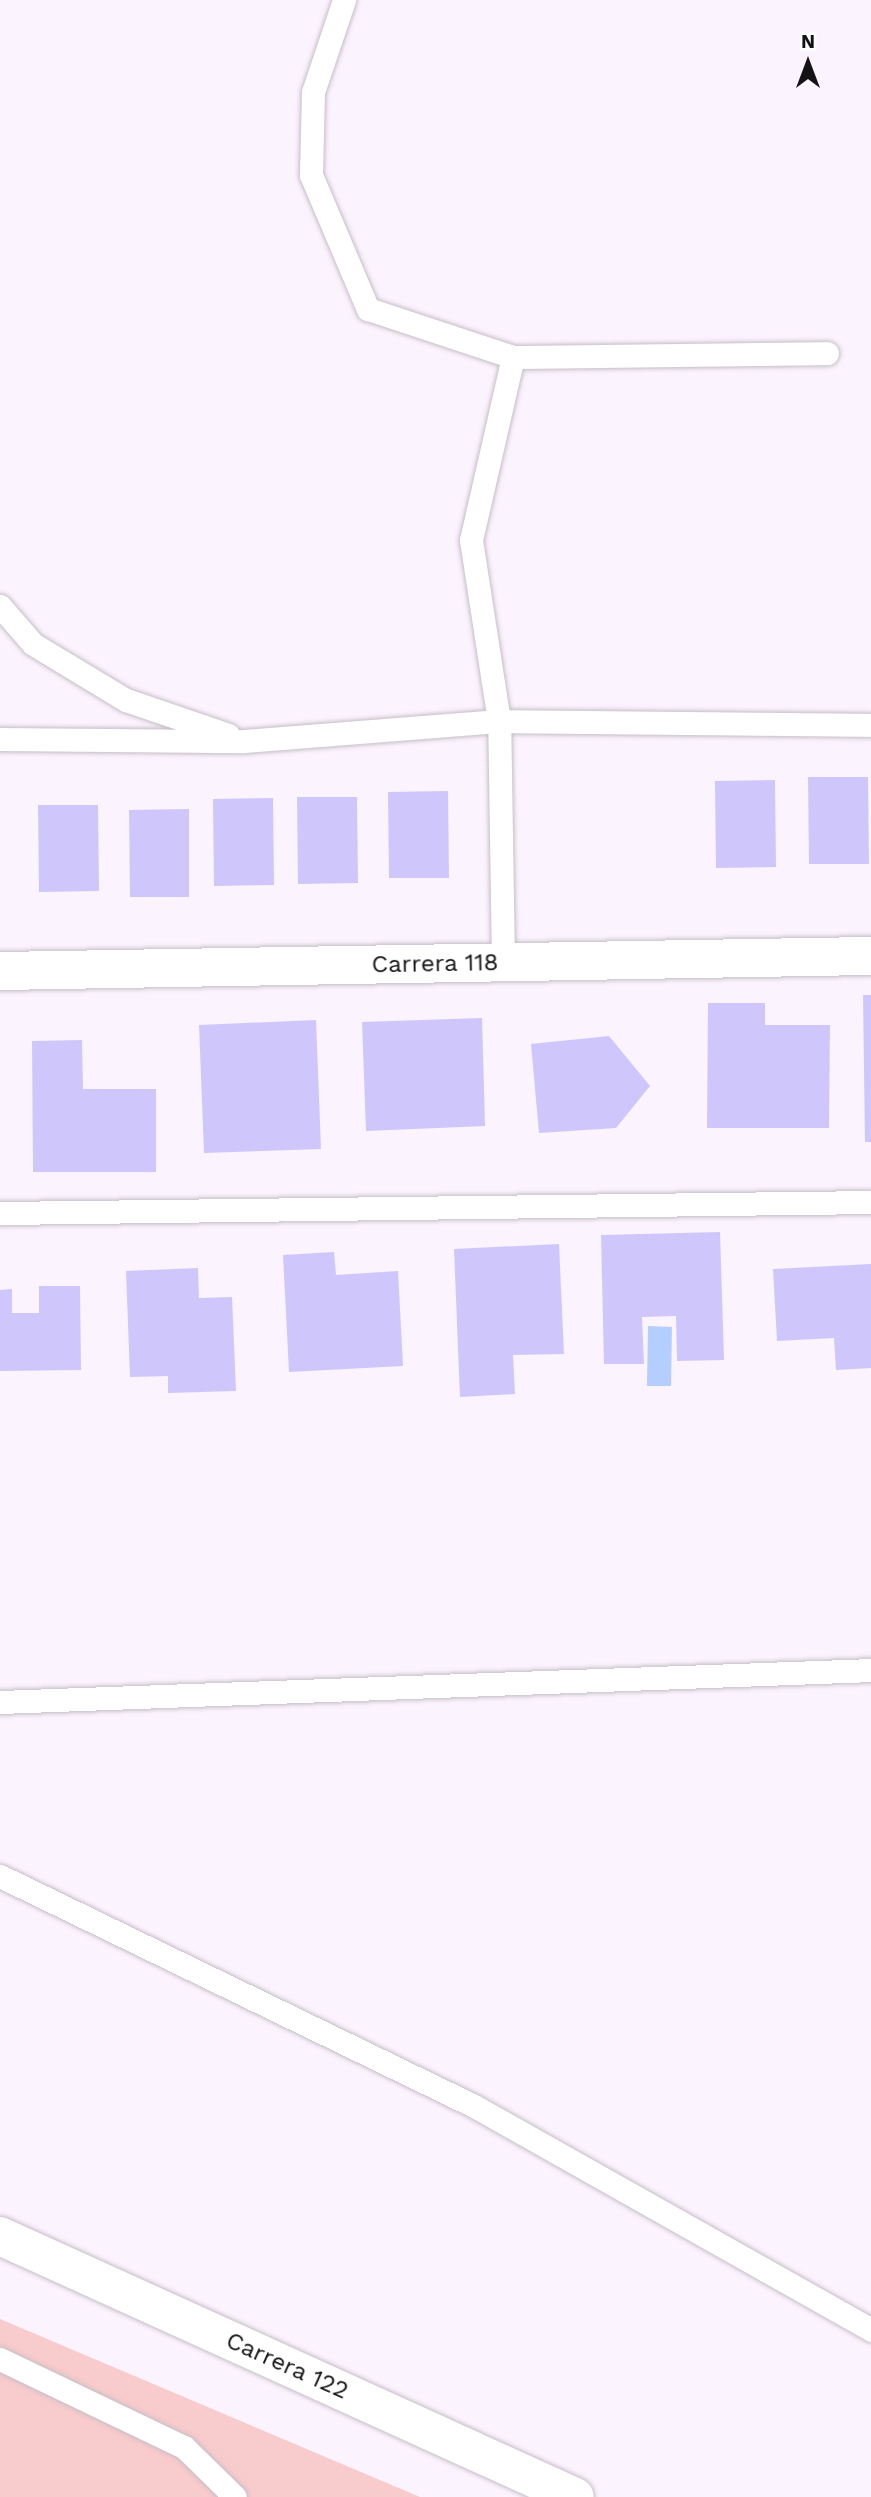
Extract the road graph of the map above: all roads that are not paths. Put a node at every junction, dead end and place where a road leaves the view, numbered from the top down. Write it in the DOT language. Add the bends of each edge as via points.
graph roads {
  1 [pos="344,0"];
  2 [pos="827,353"];
  3 [pos="513,358"];
  4 [pos="0,606"];
  5 [pos="499,721"];
  6 [pos="871,725"];
  7 [pos="0,739"];
  8 [pos="244,741"];
  9 [pos="871,956"];
  10 [pos="503,962"];
  11 [pos="0,971"];
  12 [pos="871,1202"];
  13 [pos="0,1213"];
  14 [pos="871,1670"];
  15 [pos="0,1702"];
  16 [pos="0,1876"];
  17 [pos="0,2236"];
  18 [pos="871,2330"];
  19 [pos="0,2359"];
  20 [pos="235,2497"];
  21 [pos="575,2497"];
  1 -- 3 [label="lane" via="313,92 311,174 368,309"];
  2 -- 3 [label="lane"];
  3 -- 5 [label="lane" via="471,540"];
  4 -- 8 [label="lane" via="33,643 126,700"];
  5 -- 6 [label="lane"];
  5 -- 8 [label="lane"];
  5 -- 10 [label="lane"];
  7 -- 8 [label="lane"];
  9 -- 10 [label="street, Carrera 118"];
  10 -- 11 [label="street, Carrera 118"];
  12 -- 13 [label="lane"];
  14 -- 15 [label="lane"];
  16 -- 18 [label="lane" via="474,2106"];
  17 -- 21 [label="street, Carrera 122"];
  19 -- 20 [label="lane" via="184,2446"];
}
